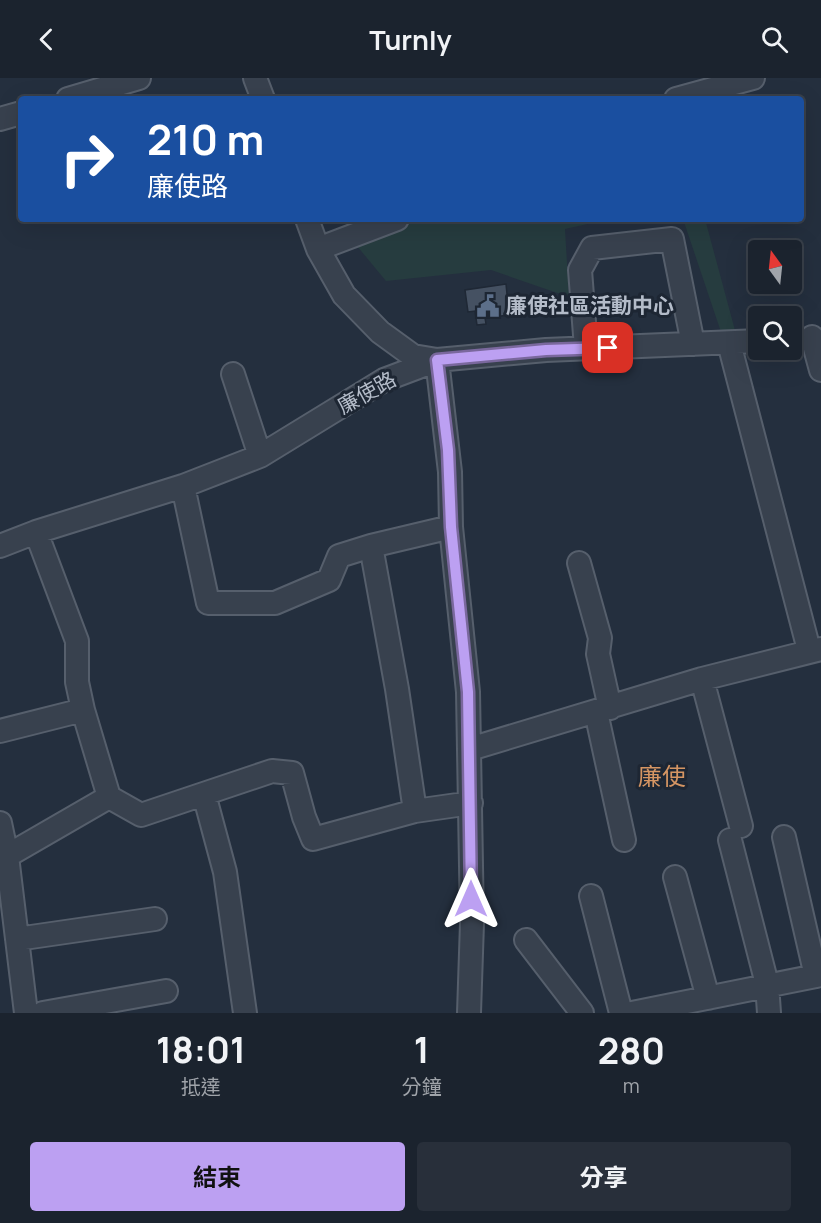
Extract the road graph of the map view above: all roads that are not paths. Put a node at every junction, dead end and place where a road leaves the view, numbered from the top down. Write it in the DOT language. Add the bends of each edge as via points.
graph roads {
  1 [pos="140,78"];
  2 [pos="255,78"];
  3 [pos="753,78"];
  4 [pos="78,96"];
  5 [pos="262,96"];
  6 [pos="687,96"];
  7 [pos="18,114"];
  8 [pos="0,119"];
  9 [pos="309,222"];
  10 [pos="389,222"];
  11 [pos="318,249"];
  12 [pos="808,337"];
  13 [pos="748,342"];
  14 [pos="729,343"];
  15 [pos="693,344"];
  16 [pos="586,348"];
  17 [pos="437,360"];
  18 [pos="821,370"];
  19 [pos="233,374"];
  20 [pos="260,456"];
  21 [pos="183,486"];
  22 [pos="451,527"];
  23 [pos="36,532"];
  24 [pos="0,546"];
  25 [pos="371,546"];
  26 [pos="579,563"];
  27 [pos="815,650"];
  28 [pos="702,679"];
  29 [pos="83,710"];
  30 [pos="603,710"];
  31 [pos="0,731"];
  32 [pos="470,749"];
  33 [pos="204,794"];
  34 [pos="109,797"];
  35 [pos="471,803"];
  36 [pos="415,811"];
  37 [pos="0,823"];
  38 [pos="784,837"];
  39 [pos="624,840"];
  40 [pos="4,858"];
  41 [pos="675,877"];
  42 [pos="591,896"];
  43 [pos="155,919"];
  44 [pos="17,939"];
  45 [pos="526,940"];
  46 [pos="819,975"];
  47 [pos="767,984"];
  48 [pos="166,992"];
  49 [pos="708,998"];
  50 [pos="686,1008"];
  51 [pos="26,1013"];
  52 [pos="43,1013"];
  53 [pos="244,1013"];
  54 [pos="469,1013"];
  55 [pos="582,1013"];
  56 [pos="621,1013"];
  57 [pos="632,1013"];
  58 [pos="769,1013"];
  1 -- 4 [label="street"];
  2 -- 5 [label="street"];
  3 -- 6 [label="street"];
  7 -- 8 [label="street"];
  9 -- 11 [label="street"];
  10 -- 11 [label="street"];
  11 -- 17 [label="street" via="344,296 380,332 413,356"];
  12 -- 18 [label="street"];
  13 -- 14 [label="street, 廉使路"];
  14 -- 15 [label="street, 廉使路"];
  14 -- 27 [label="street"];
  15 -- 16 [label="street, 廉使路"];
  15 -- 16 [label="street" via="672,239 592,248 580,270"];
  16 -- 17 [label="street, 廉使路"];
  17 -- 20 [label="street, 廉使路" via="384,380"];
  17 -- 22 [label="street" via="450,472"];
  19 -- 20 [label="street"];
  20 -- 21 [label="street, 廉使路"];
  21 -- 23 [label="street, 廉使路"];
  21 -- 25 [label="street" via="208,603 275,603 329,580 339,556"];
  22 -- 25 [label="street"];
  22 -- 32 [label="street"];
  23 -- 24 [label="street, 廉使路"];
  23 -- 29 [label="street" via="77,641 77,682"];
  25 -- 36 [label="street"];
  26 -- 30 [label="street" via="600,638"];
  27 -- 28 [label="street"];
  28 -- 30 [label="street"];
  28 -- 47 [label="street"];
  29 -- 31 [label="street"];
  29 -- 34 [label="street"];
  30 -- 32 [label="street"];
  30 -- 39 [label="street"];
  32 -- 35 [label="street"];
  33 -- 34 [label="street" via="141,815"];
  33 -- 36 [label="street" via="272,771 292,772 313,839"];
  33 -- 53 [label="street" via="225,872"];
  34 -- 40 [label="street"];
  35 -- 36 [label="street"];
  35 -- 54 [label="street"];
  37 -- 40 [label="street"];
  38 -- 46 [label="street"];
  40 -- 44 [label="street"];
  41 -- 49 [label="street"];
  42 -- 56 [label="street"];
  43 -- 44 [label="street"];
  44 -- 51 [label="street"];
  45 -- 55 [label="street"];
  46 -- 47 [label="street"];
  47 -- 49 [label="street"];
  47 -- 58 [label="street"];
  48 -- 52 [label="street"];
  49 -- 50 [label="street"];
  50 -- 57 [label="street"];
}
